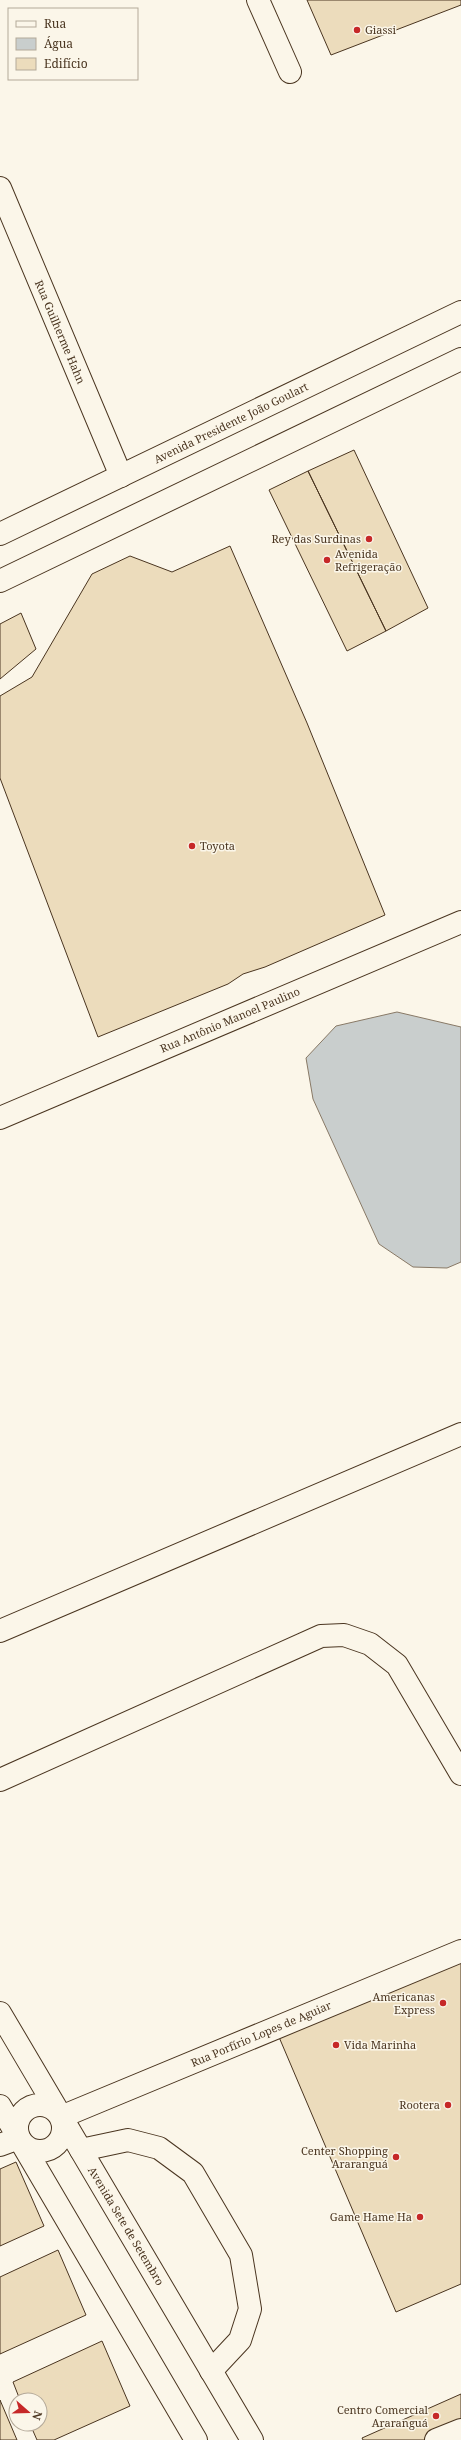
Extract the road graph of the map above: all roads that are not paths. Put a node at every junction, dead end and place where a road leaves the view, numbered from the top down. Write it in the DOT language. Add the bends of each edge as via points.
graph roads {
  1 [pos="258,0"];
  2 [pos="290,72"];
  3 [pos="0,188"];
  4 [pos="461,312"];
  5 [pos="461,359"];
  6 [pos="121,476"];
  7 [pos="0,534"];
  8 [pos="0,581"];
  9 [pos="461,922"];
  10 [pos="0,1118"];
  11 [pos="461,1434"];
  12 [pos="0,1631"];
  13 [pos="461,1774"];
  14 [pos="0,1780"];
  15 [pos="461,1951"];
  16 [pos="0,2012"];
  17 [pos="0,2106"];
  18 [pos="61,2118"];
  19 [pos="9,2142"];
  20 [pos="81,2150"];
  21 [pos="211,2371"];
  22 [pos="461,2430"];
  23 [pos="196,2440"];
  24 [pos="252,2440"];
  25 [pos="436,2440"];
  1 -- 2 [label="main road"];
  3 -- 6 [label="main road, Rua Guilherme Hahn"];
  4 -- 6 [label="main road, Avenida Presidente João Goulart"];
  5 -- 8 [label="main road"];
  6 -- 7 [label="main road, Avenida Presidente João Goulart"];
  9 -- 10 [label="main road, Rua Antônio Manoel Paulino"];
  11 -- 12 [label="main road"];
  13 -- 14 [label="main road" via="397,1665 370,1644 344,1635 321,1636"];
  15 -- 18 [label="main road, Rua Porfírio Lopes de Aguiar"];
  16 -- 18 [label="main road, Avenida Sete de Setembro"];
  17 -- 19 [label="main road"];
  18 -- 19 [label="main road" via="63,2132 56,2145 50,2149 28,2149"];
  18 -- 19 [label="main road" via="57,2111 44,2104 30,2107 24,2111"];
  18 -- 20 [label="main road, Avenida Sete de Setembro"];
  19 -- 23 [label="main road"];
  20 -- 21 [label="main road, Avenida Sete de Setembro"];
  20 -- 21 [label="main road" via="128,2140 159,2148 193,2173 241,2255 250,2309 240,2340"];
  21 -- 24 [label="main road, Avenida Sete de Setembro"];
  22 -- 25 [label="main road"];
}
